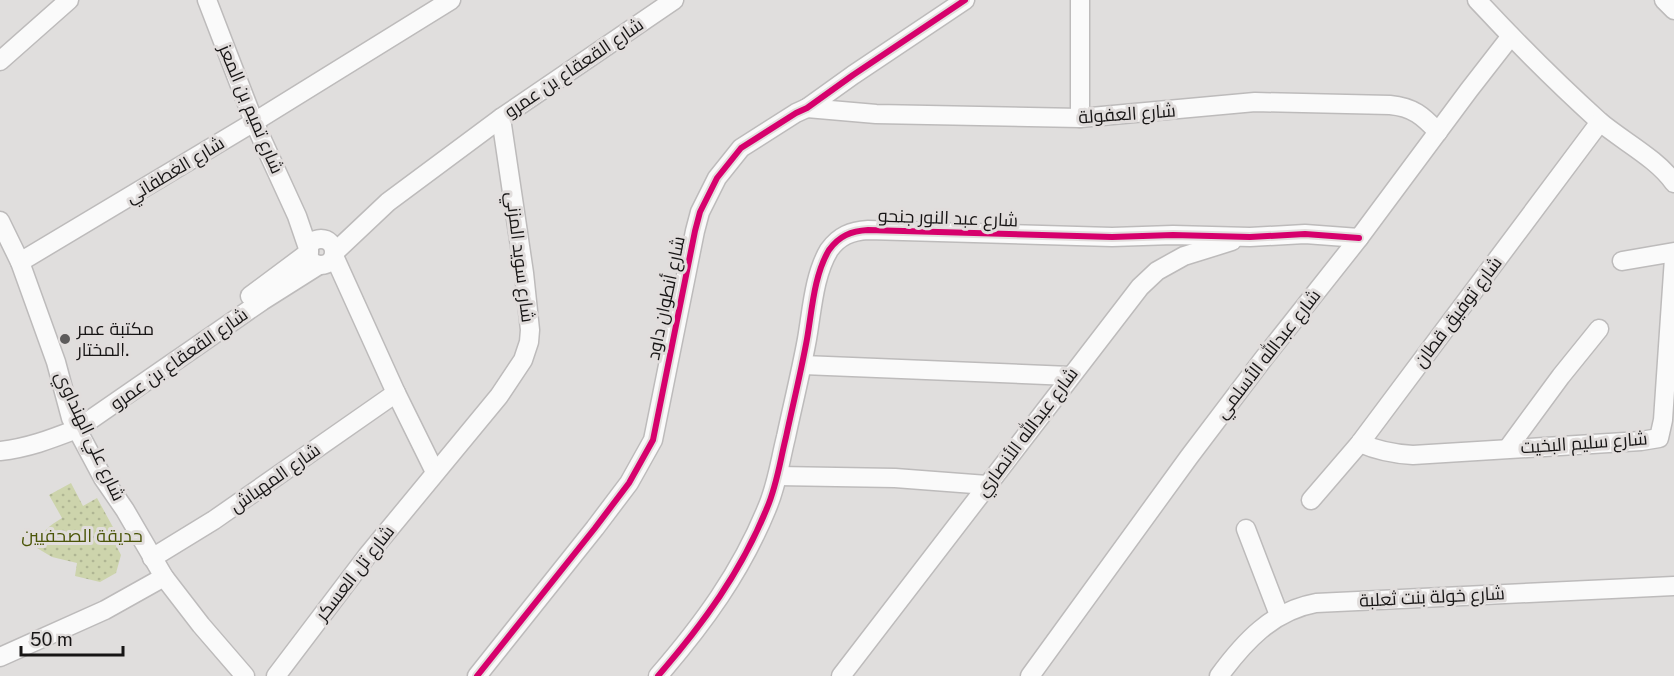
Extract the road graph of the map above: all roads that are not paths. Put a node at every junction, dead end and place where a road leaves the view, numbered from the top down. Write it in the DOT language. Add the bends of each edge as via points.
graph roads {
  1 [pos="69,0"];
  2 [pos="207,0"];
  3 [pos="451,0"];
  4 [pos="674,0"];
  5 [pos="965,0"];
  6 [pos="1080,0"];
  7 [pos="1477,0"];
  8 [pos="1664,0"];
  9 [pos="1674,10"];
  10 [pos="1511,36"];
  11 [pos="0,61"];
  12 [pos="807,108"];
  13 [pos="501,118"];
  14 [pos="1080,118"];
  15 [pos="254,122"];
  16 [pos="1600,122"];
  17 [pos="1438,132"];
  18 [pos="1674,183"];
  19 [pos="0,221"];
  20 [pos="1250,237"];
  21 [pos="1359,238"];
  22 [pos="1674,252"];
  23 [pos="322,253"];
  24 [pos="1674,258"];
  25 [pos="1622,261"];
  26 [pos="20,262"];
  27 [pos="1599,329"];
  28 [pos="802,365"];
  29 [pos="1070,376"];
  30 [pos="396,393"];
  31 [pos="79,420"];
  32 [pos="1360,443"];
  33 [pos="1508,448"];
  34 [pos="0,450"];
  35 [pos="435,472"];
  36 [pos="778,476"];
  37 [pos="987,485"];
  38 [pos="1311,500"];
  39 [pos="1246,529"];
  40 [pos="152,558"];
  41 [pos="164,577"];
  42 [pos="1674,586"];
  43 [pos="1280,615"];
  44 [pos="0,657"];
  45 [pos="282,673"];
  46 [pos="245,676"];
  47 [pos="477,676"];
  48 [pos="658,676"];
  49 [pos="841,676"];
  50 [pos="1030,676"];
  51 [pos="1218,676"];
  1 -- 11 [label="street"];
  2 -- 15 [label="street, شارع تميم بن المعز"];
  3 -- 15 [label="street, شارع الغطفاني"];
  4 -- 13 [label="street, شارع القعقاع بن عمرو"];
  5 -- 12 [label="street, شارع أنطوان داود"];
  6 -- 14 [label="street"];
  7 -- 10 [label="street"];
  8 -- 9 [label="street"];
  10 -- 16 [label="street"];
  10 -- 17 [label="street, شارع عبدالله الأسلمي"];
  12 -- 14 [label="street, شارع العفولة" via="876,114"];
  12 -- 47 [label="street, شارع أنطوان داود" via="741,148 717,177 700,212 692,242 653,440 629,483 596,528"];
  13 -- 23 [label="street, شارع القعقاع بن عمرو"];
  13 -- 35 [label="street, شارع سويد المزني" via="524,273 529,342 506,387"];
  14 -- 17 [label="street, شارع العفولة" via="1255,102 1390,105 1418,112"];
  15 -- 23 [label="street, شارع تميم بن المعز" via="297,216"];
  15 -- 26 [label="street, شارع الغطفاني"];
  16 -- 18 [label="street"];
  16 -- 32 [label="street, شارع توفيق قطان"];
  17 -- 21 [label="street, شارع عبدالله الأسلمي"];
  19 -- 26 [label="street, شارع علي الهنداوي"];
  20 -- 21 [label="street, شارع عبد النور جنحو" via="1305,234"];
  20 -- 28 [label="street, شارع عبد النور جنحو" via="855,231 838,239 820,273"];
  20 -- 29 [label="street, شارع عبدالله الأنصاري" via="1184,256 1157,271"];
  21 -- 50 [label="street, شارع عبدالله الأسلمي" via="1203,439"];
  22 -- 25 [label="street"];
  23 -- 30 [label="street, شارع تميم بن المعز" via="360,312"];
  23 -- 31 [label="street, شارع القعقاع بن عمرو" via="188,341"];
  24 -- 33 [label="street, شارع سليم البخيت" via="1659,438"];
  26 -- 31 [label="street, شارع علي الهنداوي"];
  27 -- 33 [label="street, شارع سليم البخيت"];
  28 -- 29 [label="street"];
  28 -- 36 [label="street, شارع عبد النور جنحو"];
  29 -- 37 [label="street, شارع عبدالله الأنصاري"];
  30 -- 35 [label="street, شارع تميم بن المعز"];
  30 -- 40 [label="street, شارع المهباش" via="223,514"];
  31 -- 34 [label="street, شارع القعقاع بن عمرو" via="45,442"];
  31 -- 40 [label="street, شارع علي الهنداوي" via="103,478"];
  32 -- 33 [label="street, شارع سليم البخيت" via="1377,450 1413,455"];
  32 -- 38 [label="street, شارع توفيق قطان"];
  35 -- 45 [label="street, شارع تل العسكر" via="360,565"];
  36 -- 37 [label="street" via="895,478"];
  36 -- 48 [label="street, شارع عبد النور جنحو" via="768,507 735,574 712,610"];
  37 -- 49 [label="street, شارع عبدالله الأنصاري"];
  39 -- 43 [label="street"];
  40 -- 41 [label="street, شارع علي الهنداوي"];
  41 -- 44 [label="street" via="105,610"];
  41 -- 46 [label="street, شارع علي الهنداوي"];
  42 -- 43 [label="street, شارع خولة بنت ثعلبة" via="1316,603 1297,606"];
  43 -- 51 [label="street, شارع خولة بنت ثعلبة" via="1240,647"];
}
